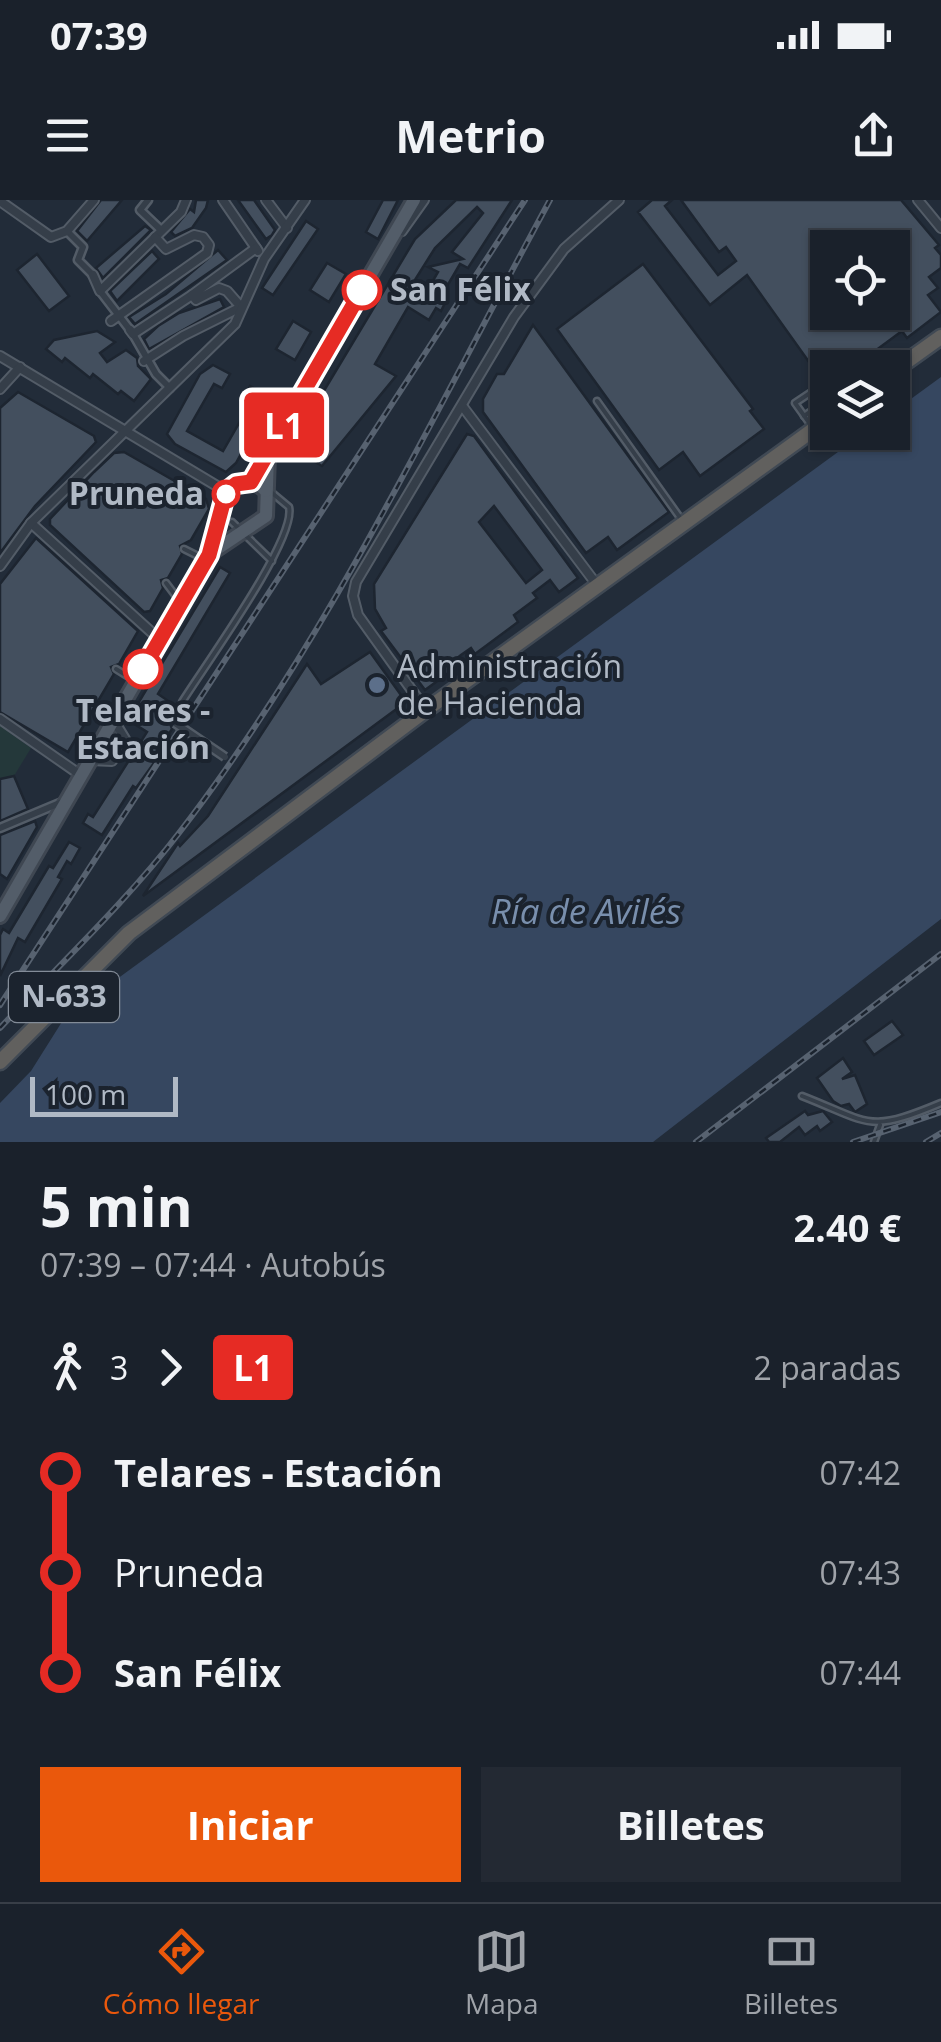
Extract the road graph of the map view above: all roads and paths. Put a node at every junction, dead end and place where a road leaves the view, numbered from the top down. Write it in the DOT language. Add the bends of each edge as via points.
graph roads {
  1 [pos="19,200"];
  2 [pos="94,200"];
  3 [pos="148,200"];
  4 [pos="186,200"];
  5 [pos="223,200"];
  6 [pos="266,200"];
  7 [pos="306,200"];
  8 [pos="414,200"];
  9 [pos="424,200"];
  10 [pos="619,200"];
  11 [pos="918,200"];
  12 [pos="0,201"];
  13 [pos="12,210"];
  14 [pos="288,228"];
  15 [pos="941,228"];
  16 [pos="67,231"];
  17 [pos="158,234"];
  18 [pos="256,248"];
  19 [pos="264,259"];
  20 [pos="93,275"];
  21 [pos="363,288"];
  22 [pos="100,291"];
  23 [pos="192,295"];
  24 [pos="241,307"];
  25 [pos="115,319"];
  26 [pos="132,332"];
  27 [pos="941,337"];
  28 [pos="0,356"];
  29 [pos="910,359"];
  30 [pos="146,360"];
  31 [pos="20,367"];
  32 [pos="170,388"];
  33 [pos="0,389"];
  34 [pos="810,393"];
  35 [pos="597,401"];
  36 [pos="463,407"];
  37 [pos="809,423"];
  38 [pos="125,432"];
  39 [pos="268,452"];
  40 [pos="251,482"];
  41 [pos="266,491"];
  42 [pos="226,492"];
  43 [pos="224,508"];
  44 [pos="32,523"];
  45 [pos="684,523"];
  46 [pos="243,530"];
  47 [pos="184,549"];
  48 [pos="208,558"];
  49 [pos="272,561"];
  50 [pos="0,566"];
  51 [pos="166,583"];
  52 [pos="597,585"];
  53 [pos="181,604"];
  54 [pos="160,640"];
  55 [pos="116,670"];
  56 [pos="136,681"];
  57 [pos="182,702"];
  58 [pos="426,710"];
  59 [pos="0,719"];
  60 [pos="175,724"];
  61 [pos="226,757"];
  62 [pos="82,776"];
  63 [pos="68,800"];
  64 [pos="0,828"];
  65 [pos="0,916"];
  66 [pos="0,1062"];
  67 [pos="802,1096"];
  68 [pos="941,1103"];
  69 [pos="880,1125"];
  70 [pos="874,1142"];
  1 -- 13 [label="street"];
  2 -- 16 [label="street"];
  3 -- 17 [label="street" via="140,210"];
  4 -- 17 [label="street"];
  5 -- 18 [label="street"];
  6 -- 14 [label="street"];
  7 -- 14 [label="street"];
  8 -- 21 [label="main road"];
  9 -- 21 [label="street"];
  10 -- 36 [label="street" via="564,250 514,317"];
  11 -- 15 [label="street"];
  12 -- 13 [label="street"];
  13 -- 16 [label="street" via="51,237"];
  14 -- 19 [label="street"];
  16 -- 20 [label="street" via="84,247 78,260"];
  17 -- 22 [label="street"];
  17 -- 25 [label="street" via="166,248 203,237 207,253"];
  18 -- 19 [label="street"];
  18 -- 23 [label="street"];
  19 -- 24 [label="street"];
  20 -- 22 [label="street"];
  21 -- 39 [label="main road"];
  22 -- 25 [label="street"];
  23 -- 24 [label="street" via="196,300 219,288"];
  23 -- 26 [label="street"];
  24 -- 30 [label="street"];
  24 -- 32 [label="street" via="235,324"];
  25 -- 26 [label="street"];
  26 -- 30 [label="street"];
  27 -- 29 [label="highway"];
  28 -- 31 [label="street"];
  30 -- 32 [label="street"];
  31 -- 33 [label="street"];
  31 -- 38 [label="street"];
  32 -- 38 [label="street"];
  34 -- 37 [label="lane" via="795,403"];
  35 -- 45 [label="lane"];
  36 -- 52 [label="street"];
  36 -- 58 [label="street" via="353,596 358,615"];
  37 -- 45 [label="highway, N-633"];
  38 -- 42 [label="street"];
  38 -- 44 [label="street"];
  39 -- 40 [label="main road"];
  39 -- 41 [label="main road"];
  40 -- 41 [label="main road"];
  40 -- 42 [label="main road"];
  41 -- 46 [label="main road" via="266,516"];
  41 -- 49 [label="lane" via="281,497 291,513"];
  42 -- 43 [label="main road"];
  43 -- 46 [label="main road"];
  43 -- 48 [label="main road"];
  44 -- 50 [label="street"];
  44 -- 54 [label="street"];
  45 -- 52 [label="highway, N-633"];
  46 -- 48 [label="main road"];
  46 -- 49 [label="lane"];
  47 -- 48 [label="lane"];
  48 -- 53 [label="main road"];
  49 -- 57 [label="lane"];
  51 -- 53 [label="lane"];
  52 -- 58 [label="highway, N-633"];
  53 -- 54 [label="main road"];
  54 -- 56 [label="main road"];
  55 -- 56 [label="lane"];
  56 -- 62 [label="main road"];
  58 -- 66 [label="highway, N-633" via="128,932"];
  59 -- 62 [label="street"];
  60 -- 61 [label="street, bridge"];
  62 -- 63 [label="main road"];
  63 -- 64 [label="street"];
  63 -- 65 [label="main road"];
  67 -- 69 [label="lane"];
  68 -- 69 [label="lane"];
  69 -- 70 [label="lane"];
}
